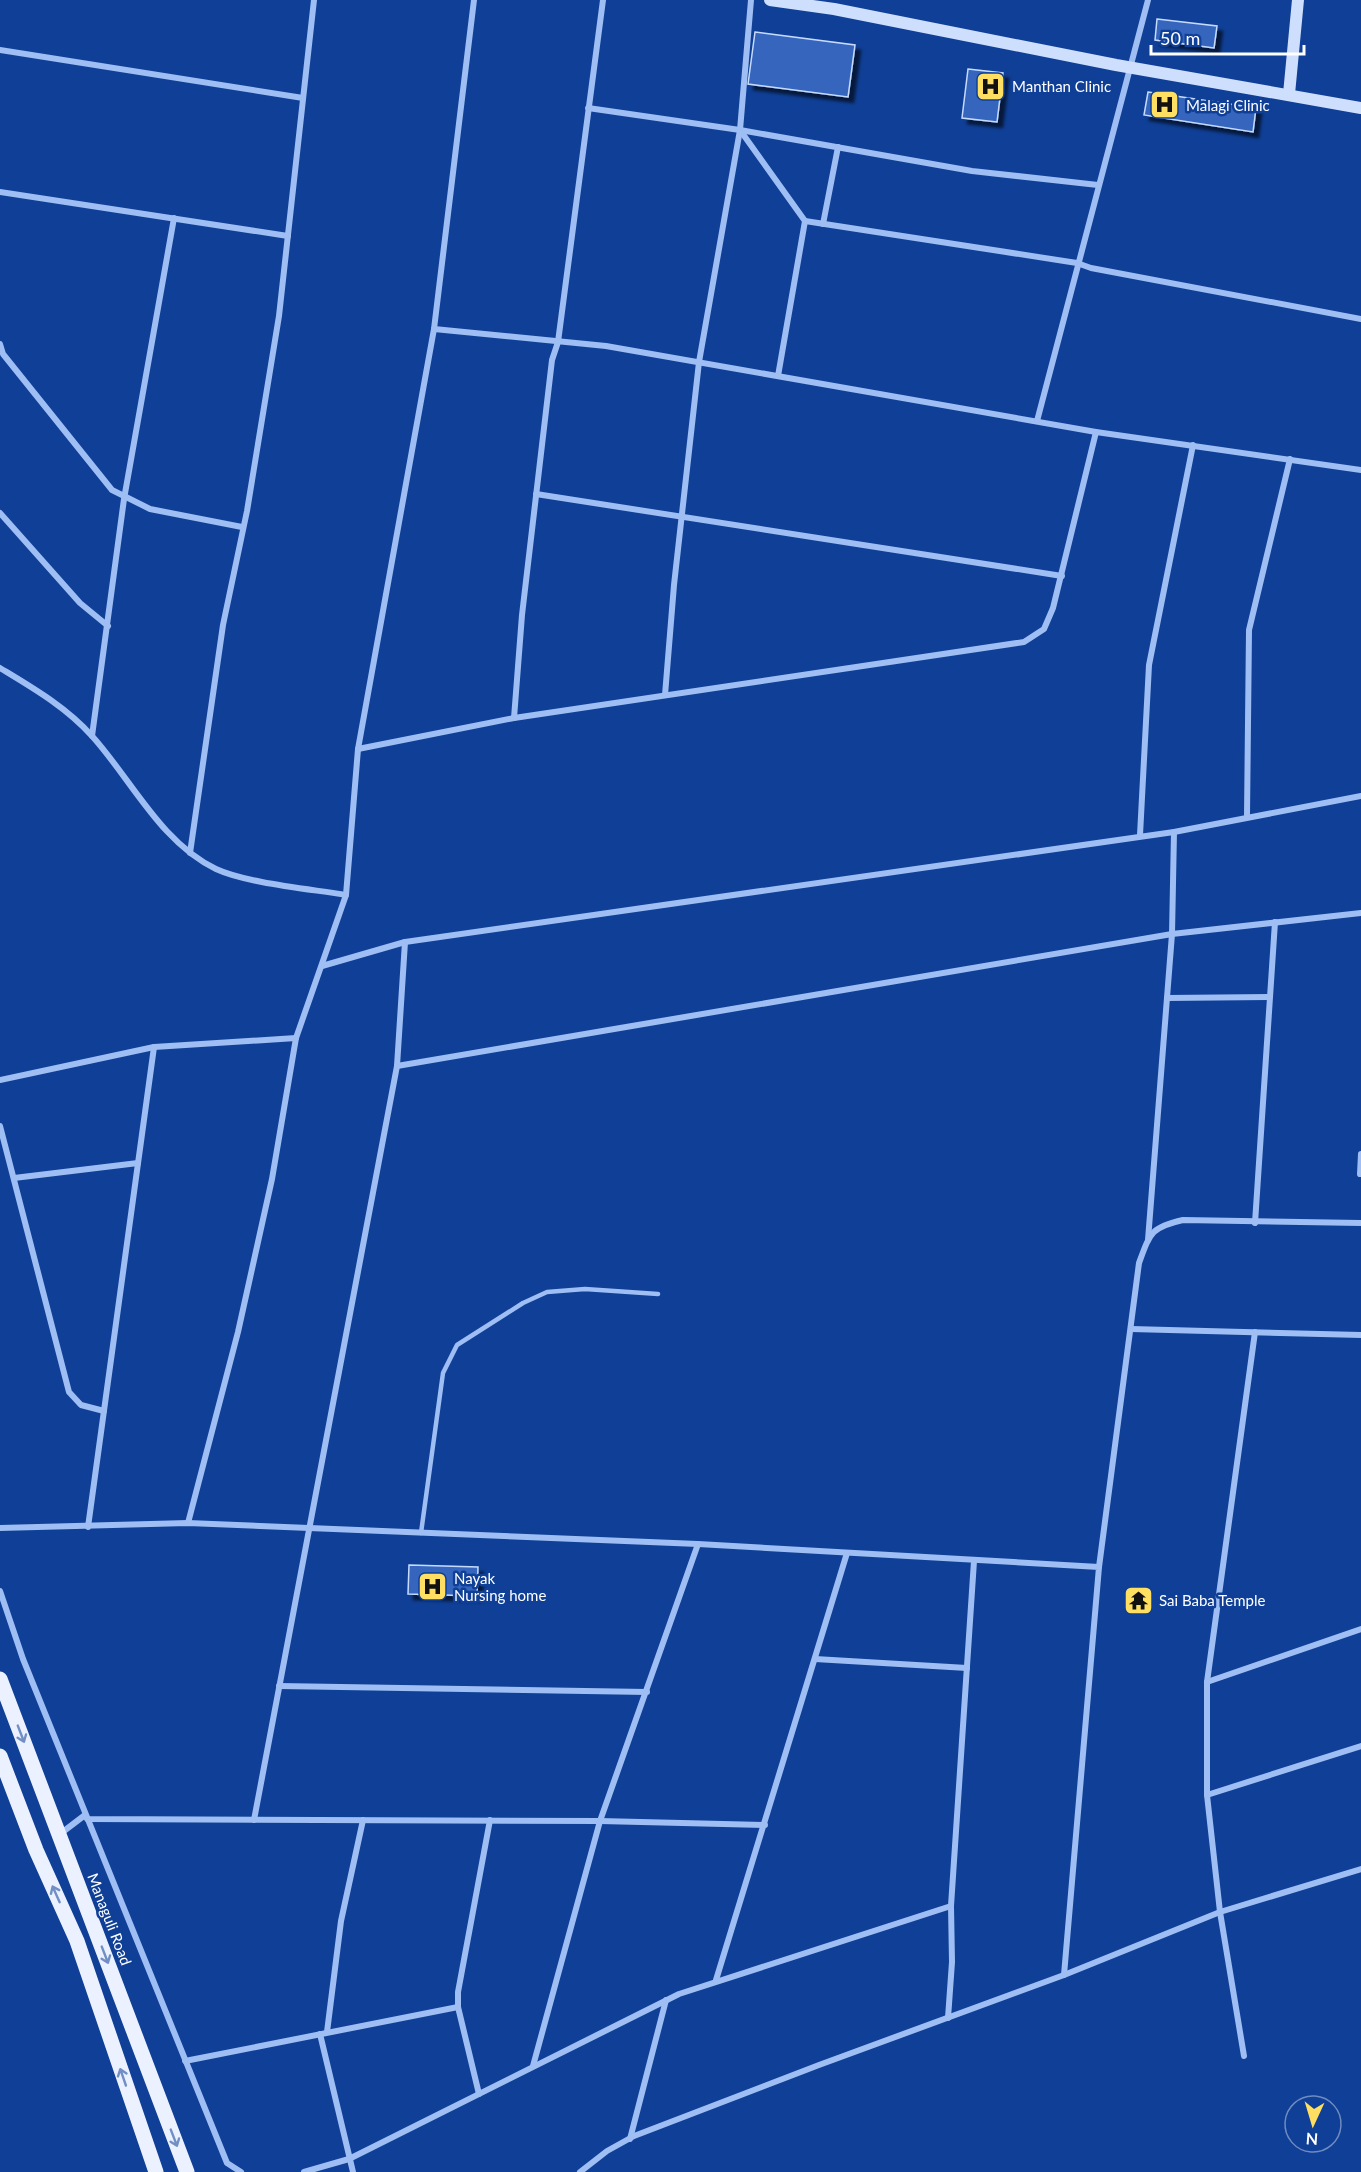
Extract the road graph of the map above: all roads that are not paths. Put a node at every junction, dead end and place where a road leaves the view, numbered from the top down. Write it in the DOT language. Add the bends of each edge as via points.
graph roads {
  1 [pos="314,0"];
  2 [pos="474,0"];
  3 [pos="603,0"];
  4 [pos="751,0"];
  5 [pos="770,0"];
  6 [pos="1148,0"];
  7 [pos="1298,0"];
  8 [pos="835,5"];
  9 [pos="0,50"];
  10 [pos="1129,68"];
  11 [pos="1289,94"];
  12 [pos="303,98"];
  13 [pos="588,108"];
  14 [pos="1361,108"];
  15 [pos="740,130"];
  16 [pos="838,147"];
  17 [pos="1098,185"];
  18 [pos="0,192"];
  19 [pos="174,218"];
  20 [pos="805,221"];
  21 [pos="823,224"];
  22 [pos="288,236"];
  23 [pos="1077,263"];
  24 [pos="1361,319"];
  25 [pos="434,329"];
  26 [pos="558,342"];
  27 [pos="0,344"];
  28 [pos="699,362"];
  29 [pos="778,376"];
  30 [pos="1037,420"];
  31 [pos="1096,432"];
  32 [pos="1193,445"];
  33 [pos="1290,459"];
  34 [pos="1361,470"];
  35 [pos="536,494"];
  36 [pos="124,499"];
  37 [pos="0,513"];
  38 [pos="681,515"];
  39 [pos="243,527"];
  40 [pos="1062,576"];
  41 [pos="108,626"];
  42 [pos="0,668"];
  43 [pos="665,695"];
  44 [pos="514,718"];
  45 [pos="92,736"];
  46 [pos="358,749"];
  47 [pos="1361,796"];
  48 [pos="1247,816"];
  49 [pos="1174,832"];
  50 [pos="1140,835"];
  51 [pos="190,854"];
  52 [pos="346,895"];
  53 [pos="1361,913"];
  54 [pos="1275,922"];
  55 [pos="1172,934"];
  56 [pos="405,942"];
  57 [pos="322,966"];
  58 [pos="1167,998"];
  59 [pos="1269,998"];
  60 [pos="296,1038"];
  61 [pos="154,1047"];
  62 [pos="397,1066"];
  63 [pos="0,1080"];
  64 [pos="0,1126"];
  65 [pos="1361,1154"];
  66 [pos="138,1163"];
  67 [pos="1359,1173"];
  68 [pos="14,1178"];
  69 [pos="1255,1223"];
  70 [pos="1361,1223"];
  71 [pos="1148,1240"];
  72 [pos="658,1294"];
  73 [pos="1131,1329"];
  74 [pos="1255,1332"];
  75 [pos="1361,1335"];
  76 [pos="104,1411"];
  77 [pos="188,1523"];
  78 [pos="88,1527"];
  79 [pos="0,1528"];
  80 [pos="309,1529"];
  81 [pos="421,1533"];
  82 [pos="698,1544"];
  83 [pos="846,1553"];
  84 [pos="974,1561"];
  85 [pos="1099,1567"];
  86 [pos="0,1591"];
  87 [pos="1361,1629"];
  88 [pos="814,1659"];
  89 [pos="967,1668"];
  90 [pos="0,1679"];
  91 [pos="1207,1682"];
  92 [pos="279,1686"];
  93 [pos="647,1692"];
  94 [pos="4,1704"];
  95 [pos="1361,1746"];
  96 [pos="0,1756"];
  97 [pos="1207,1795"];
  98 [pos="87,1819"];
  99 [pos="254,1820"];
  100 [pos="363,1820"];
  101 [pos="490,1820"];
  102 [pos="600,1821"];
  103 [pos="765,1825"];
  104 [pos="58,1834"];
  105 [pos="36,1850"];
  106 [pos="1361,1869"];
  107 [pos="951,1906"];
  108 [pos="1220,1912"];
  109 [pos="97,1933"];
  110 [pos="77,1941"];
  111 [pos="1064,1975"];
  112 [pos="716,1980"];
  113 [pos="666,2000"];
  114 [pos="458,2007"];
  115 [pos="948,2018"];
  116 [pos="324,2033"];
  117 [pos="1244,2056"];
  118 [pos="185,2061"];
  119 [pos="533,2066"];
  120 [pos="480,2094"];
  121 [pos="630,2139"];
  122 [pos="349,2160"];
  123 [pos="156,2172"];
  124 [pos="187,2172"];
  125 [pos="241,2172"];
  126 [pos="304,2172"];
  127 [pos="353,2172"];
  128 [pos="580,2172"];
  1 -- 12 [label="street"];
  2 -- 25 [label="street"];
  3 -- 13 [label="street"];
  4 -- 15 [label="street"];
  5 -- 8 [label="street"];
  6 -- 10 [label="street"];
  7 -- 11 [label="street"];
  8 -- 10 [label="street"];
  9 -- 12 [label="street"];
  10 -- 11 [label="street"];
  10 -- 17 [label="street"];
  11 -- 14 [label="street"];
  12 -- 22 [label="street"];
  13 -- 15 [label="street"];
  13 -- 26 [label="street"];
  15 -- 16 [label="street"];
  15 -- 20 [label="street"];
  15 -- 28 [label="street"];
  16 -- 17 [label="street" via="972,171"];
  16 -- 21 [label="street"];
  17 -- 23 [label="street"];
  18 -- 19 [label="street"];
  19 -- 22 [label="street"];
  19 -- 36 [label="street"];
  20 -- 21 [label="street"];
  20 -- 29 [label="street"];
  21 -- 23 [label="street"];
  22 -- 39 [label="street" via="279,316"];
  23 -- 24 [label="street"];
  23 -- 30 [label="street"];
  25 -- 26 [label="street"];
  25 -- 46 [label="street"];
  26 -- 28 [label="street"];
  26 -- 35 [label="street" via="552,360"];
  27 -- 36 [label="street" via="3,354 102,479"];
  28 -- 29 [label="street"];
  28 -- 38 [label="street"];
  29 -- 30 [label="street"];
  30 -- 31 [label="street"];
  31 -- 32 [label="street"];
  31 -- 40 [label="street"];
  32 -- 33 [label="street"];
  32 -- 50 [label="street" via="1149,665"];
  33 -- 34 [label="street"];
  33 -- 48 [label="street" via="1249,630"];
  35 -- 38 [label="street"];
  35 -- 44 [label="street"];
  36 -- 39 [label="street" via="150,509"];
  36 -- 41 [label="street"];
  37 -- 41 [label="street" via="80,603"];
  38 -- 40 [label="street"];
  38 -- 43 [label="street"];
  39 -- 51 [label="street" via="223,625"];
  40 -- 43 [label="street" via="1044,629 1024,642"];
  41 -- 45 [label="street"];
  42 -- 45 [label="street" via="54,701"];
  43 -- 44 [label="street"];
  44 -- 46 [label="street"];
  45 -- 51 [label="street"];
  46 -- 52 [label="street"];
  47 -- 48 [label="street"];
  48 -- 49 [label="street"];
  49 -- 50 [label="street"];
  49 -- 55 [label="street"];
  50 -- 56 [label="street"];
  51 -- 52 [label="street" via="229,874"];
  52 -- 57 [label="street"];
  53 -- 54 [label="street"];
  54 -- 55 [label="street"];
  54 -- 59 [label="street"];
  55 -- 58 [label="street"];
  55 -- 62 [label="street"];
  56 -- 57 [label="street"];
  56 -- 62 [label="street"];
  57 -- 60 [label="street"];
  58 -- 59 [label="street"];
  58 -- 71 [label="street"];
  59 -- 69 [label="street"];
  60 -- 61 [label="street"];
  60 -- 77 [label="street" via="270,1190"];
  61 -- 63 [label="street"];
  61 -- 66 [label="street"];
  62 -- 80 [label="street"];
  64 -- 68 [label="street"];
  65 -- 67 [label="street"];
  66 -- 68 [label="street"];
  66 -- 76 [label="street"];
  68 -- 76 [label="street" via="69,1392 81,1405"];
  69 -- 70 [label="street"];
  69 -- 71 [label="street" via="1183,1220 1160,1225"];
  71 -- 73 [label="street" via="1139,1263"];
  72 -- 81 [label="lane" via="585,1289 547,1292 457,1345 443,1374"];
  73 -- 74 [label="street"];
  73 -- 85 [label="street"];
  74 -- 75 [label="street"];
  74 -- 91 [label="street"];
  76 -- 78 [label="street"];
  77 -- 78 [label="street"];
  77 -- 80 [label="street"];
  78 -- 79 [label="street"];
  80 -- 81 [label="street"];
  80 -- 92 [label="street"];
  81 -- 82 [label="street"];
  82 -- 83 [label="street"];
  82 -- 93 [label="street"];
  83 -- 84 [label="street"];
  83 -- 88 [label="street"];
  84 -- 85 [label="street"];
  84 -- 89 [label="street"];
  85 -- 111 [label="street"];
  86 -- 98 [label="street"];
  87 -- 91 [label="street"];
  88 -- 89 [label="street"];
  88 -- 103 [label="street"];
  89 -- 107 [label="street"];
  90 -- 94 [label="main road, Managuli Road"];
  91 -- 97 [label="street"];
  92 -- 93 [label="street"];
  92 -- 99 [label="street"];
  93 -- 102 [label="street"];
  94 -- 104 [label="main road, Managuli Road, one-way"];
  95 -- 97 [label="street"];
  96 -- 105 [label="main road"];
  97 -- 108 [label="street"];
  98 -- 99 [label="street"];
  98 -- 104 [label="street" via="85,1815"];
  98 -- 118 [label="street"];
  99 -- 100 [label="street"];
  100 -- 101 [label="street"];
  100 -- 116 [label="street"];
  101 -- 102 [label="street"];
  101 -- 114 [label="street"];
  102 -- 103 [label="street"];
  102 -- 119 [label="street"];
  103 -- 112 [label="street"];
  104 -- 105 [label="main road"];
  104 -- 109 [label="main road, Managuli Road"];
  110 -- 105 [label="main road, one-way"];
  106 -- 108 [label="street"];
  107 -- 112 [label="street"];
  107 -- 115 [label="street"];
  108 -- 111 [label="street"];
  108 -- 117 [label="street"];
  109 -- 110 [label="main road"];
  109 -- 124 [label="main road, Managuli Road, one-way"];
  123 -- 110 [label="main road, one-way"];
  111 -- 115 [label="street"];
  112 -- 113 [label="street"];
  113 -- 119 [label="street"];
  113 -- 121 [label="street"];
  114 -- 116 [label="street"];
  114 -- 120 [label="street"];
  115 -- 121 [label="street"];
  116 -- 118 [label="street"];
  116 -- 122 [label="street"];
  118 -- 125 [label="street" via="227,2163"];
  119 -- 120 [label="street"];
  120 -- 122 [label="street"];
  121 -- 128 [label="street"];
  122 -- 126 [label="street"];
  122 -- 127 [label="street"];
}
